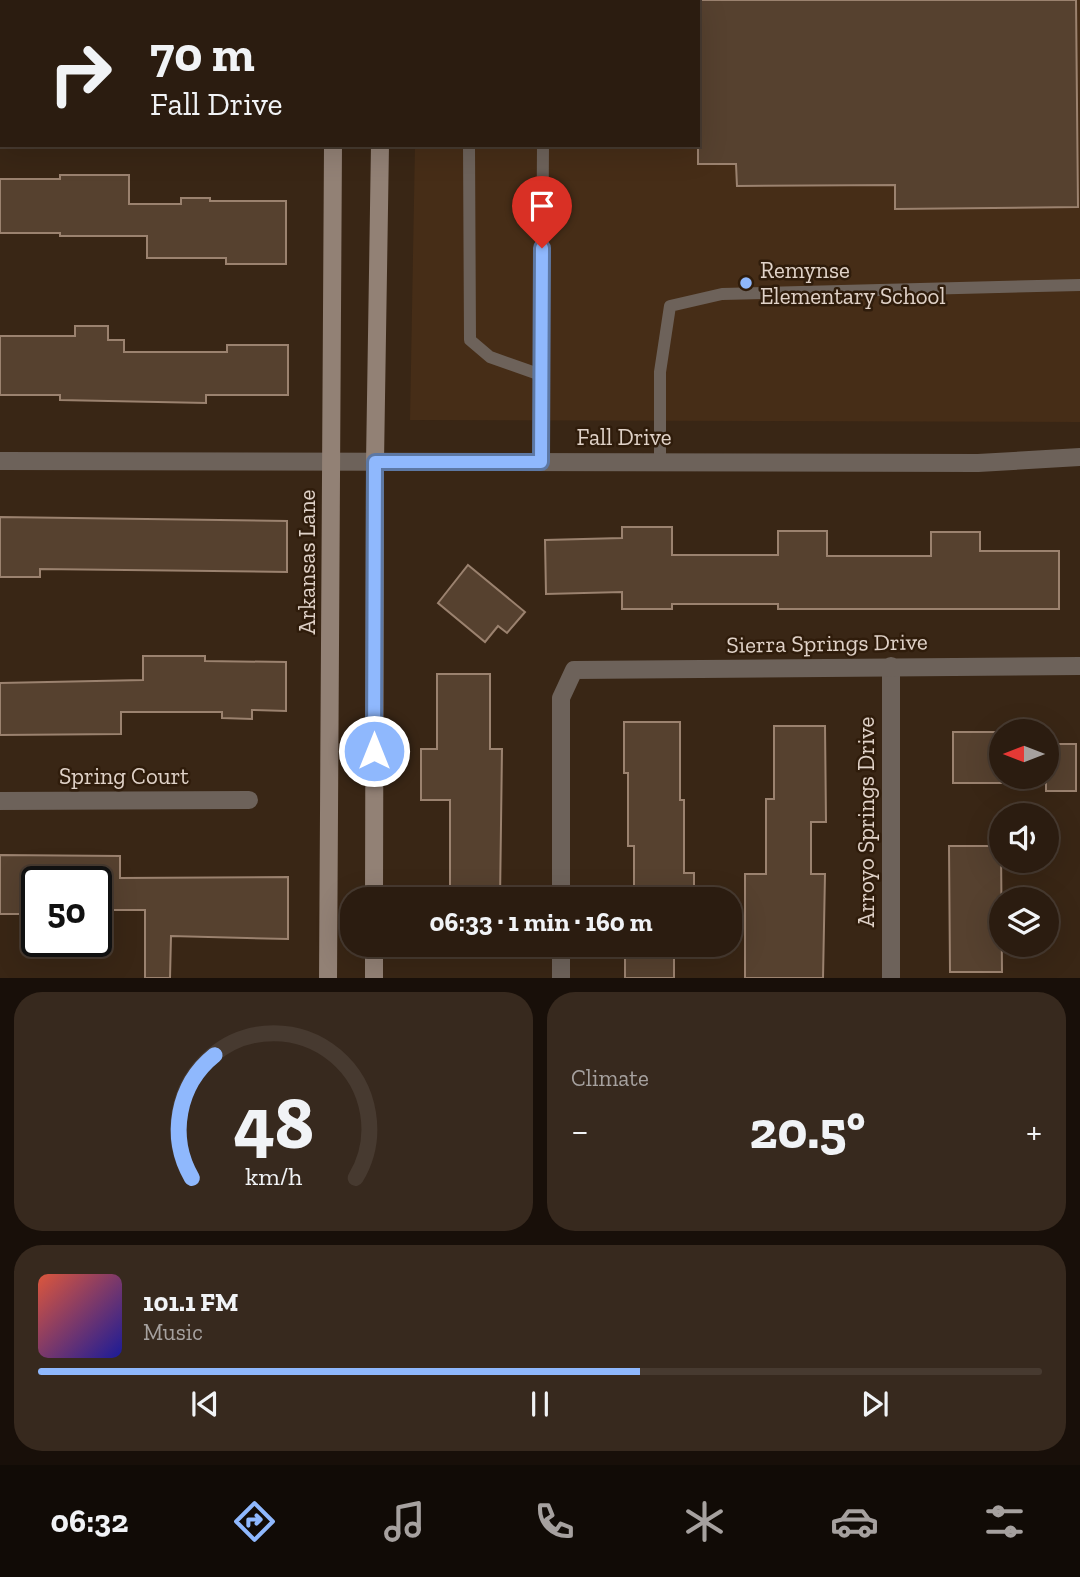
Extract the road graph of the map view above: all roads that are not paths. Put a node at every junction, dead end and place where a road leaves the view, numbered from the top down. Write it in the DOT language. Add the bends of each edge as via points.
graph roads {
  1 [pos="333,147"];
  2 [pos="380,147"];
  3 [pos="469,147"];
  4 [pos="543,147"];
  5 [pos="1080,285"];
  6 [pos="541,375"];
  7 [pos="1080,457"];
  8 [pos="0,461"];
  9 [pos="332,462"];
  10 [pos="375,462"];
  11 [pos="541,462"];
  12 [pos="660,462"];
  13 [pos="891,666"];
  14 [pos="1080,666"];
  15 [pos="248,800"];
  16 [pos="0,801"];
  17 [pos="374,887"];
  18 [pos="561,887"];
  19 [pos="374,957"];
  20 [pos="561,957"];
  21 [pos="328,978"];
  22 [pos="373,978"];
  23 [pos="561,978"];
  24 [pos="891,978"];
  1 -- 9 [label="main road, Arkansas Lane"];
  2 -- 10 [label="main road"];
  3 -- 6 [label="lane" via="470,340 490,357"];
  4 -- 6 [label="lane"];
  5 -- 12 [label="lane" via="722,294 670,306 660,372"];
  6 -- 11 [label="lane"];
  7 -- 12 [label="street, Fall Drive" via="978,463"];
  8 -- 9 [label="street, Fall Drive"];
  9 -- 10 [label="street, Fall Drive"];
  9 -- 21 [label="main road, Arkansas Lane"];
  10 -- 11 [label="street, Fall Drive"];
  10 -- 17 [label="main road"];
  11 -- 12 [label="street, Fall Drive"];
  13 -- 14 [label="street, Sierra Springs Drive"];
  13 -- 18 [label="street, Sierra Springs Drive" via="574,670 561,698"];
  13 -- 24 [label="street, Arroyo Springs Drive"];
  15 -- 16 [label="street, Spring Court"];
  19 -- 22 [label="main road"];
  20 -- 23 [label="street"];
}
